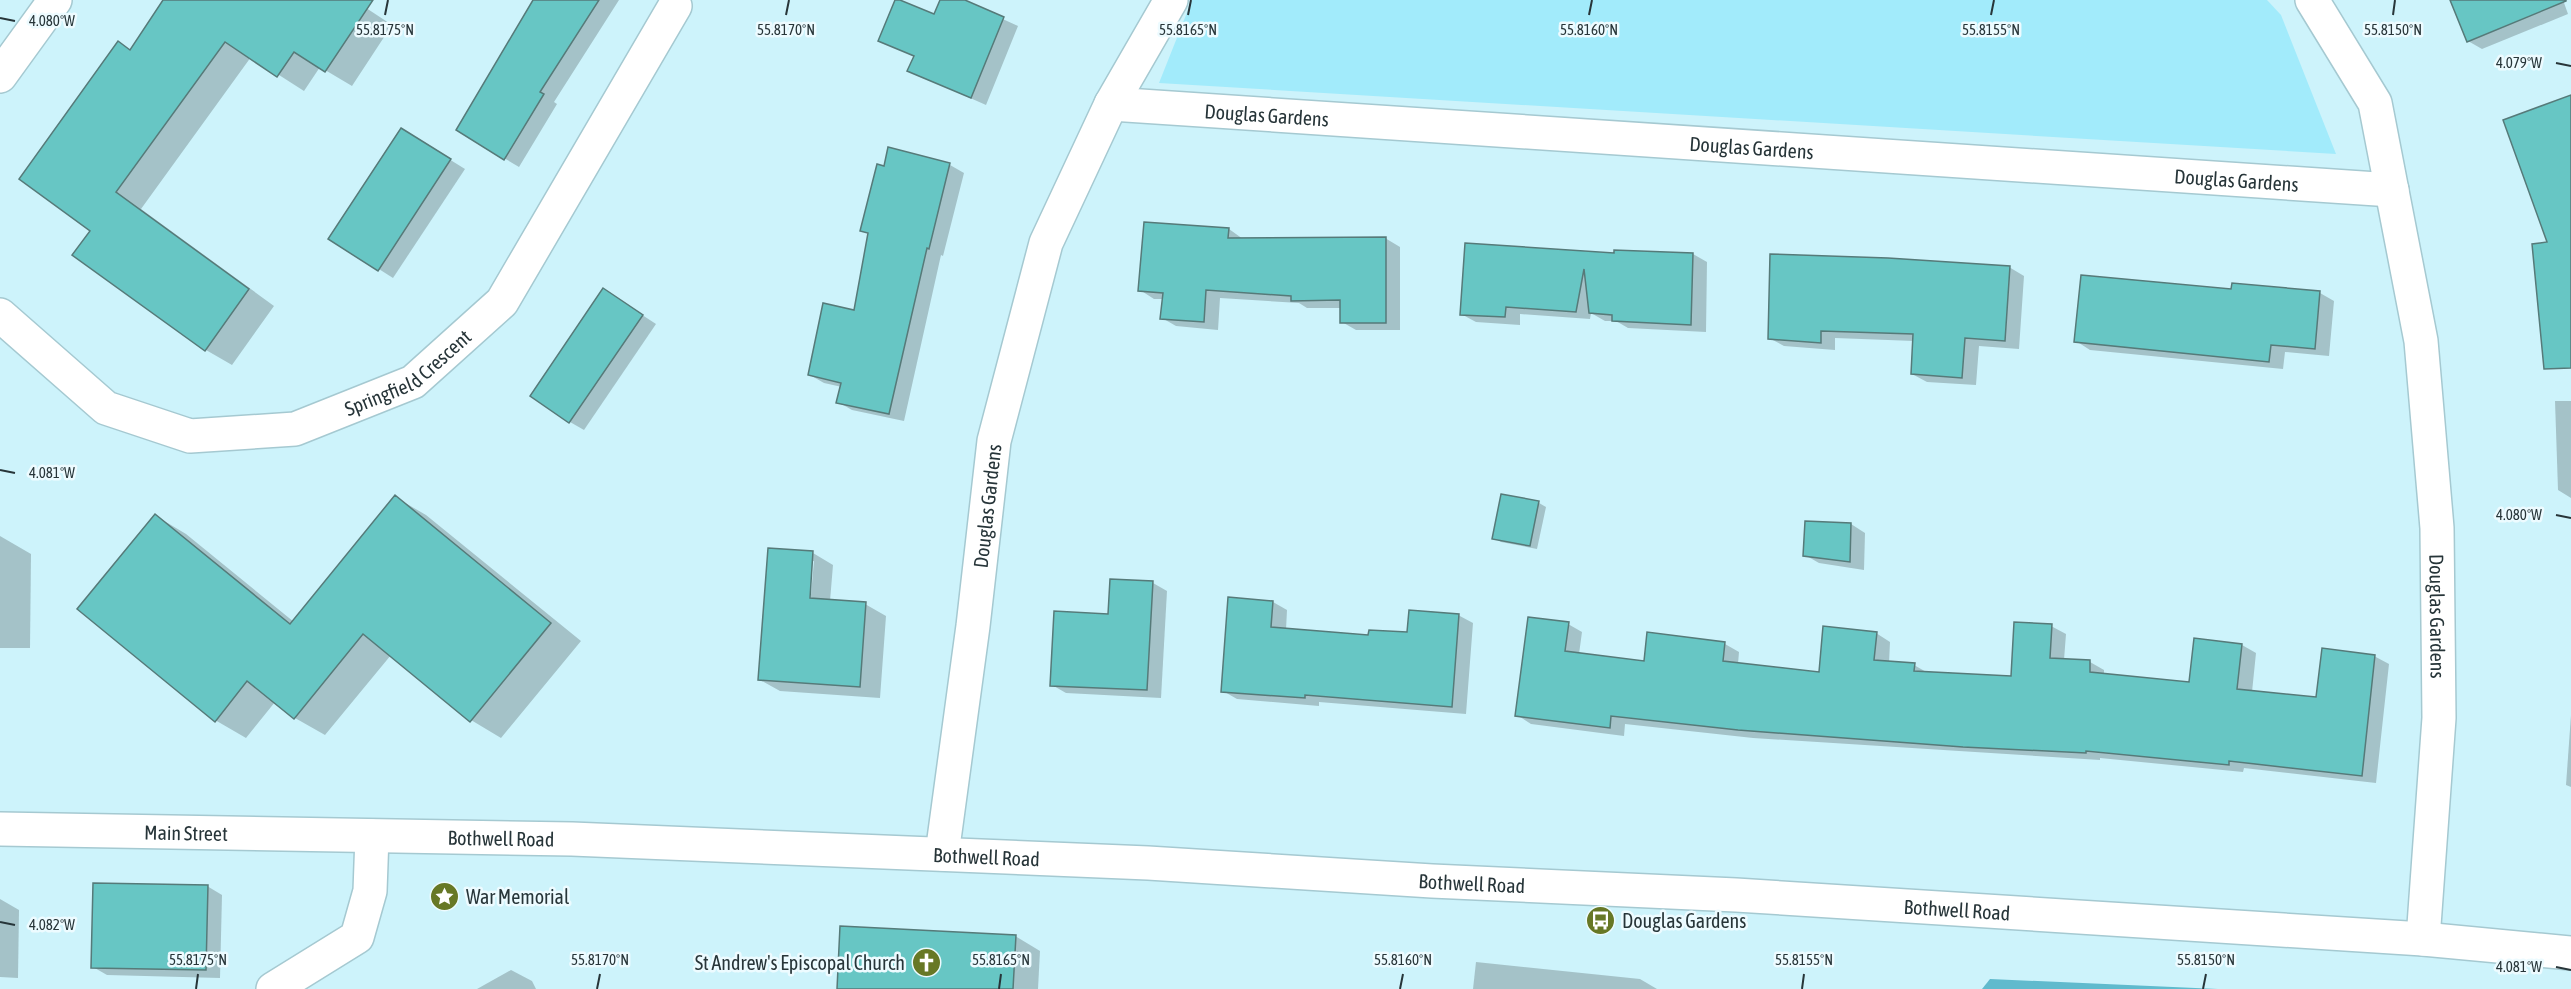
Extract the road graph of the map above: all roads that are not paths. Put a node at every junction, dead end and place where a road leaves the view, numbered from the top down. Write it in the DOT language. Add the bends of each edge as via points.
graph roads {
  1 [pos="55,0"];
  2 [pos="1171,0"];
  3 [pos="2312,0"];
  4 [pos="675,6"];
  5 [pos="0,76"];
  6 [pos="1111,104"];
  7 [pos="2392,190"];
  8 [pos="0,315"];
  9 [pos="0,829"];
  10 [pos="372,836"];
  11 [pos="942,854"];
  12 [pos="2423,939"];
  13 [pos="2571,953"];
  14 [pos="273,989"];
  1 -- 5 [label="street"];
  2 -- 6 [label="street, Douglas Gardens"];
  3 -- 7 [label="street, Douglas Gardens" via="2374,103"];
  4 -- 8 [label="street, Springfield Crescent" via="502,302 413,382 296,429 190,436 106,408"];
  6 -- 7 [label="street, Douglas Gardens"];
  6 -- 11 [label="street, Douglas Gardens" via="1046,243 994,441 974,626"];
  7 -- 12 [label="street, Douglas Gardens" via="2421,341 2437,528 2439,718"];
  9 -- 10 [label="street, Main Street"];
  10 -- 11 [label="street, Bothwell Road" via="572,839"];
  10 -- 14 [label="street" via="370,891 357,937"];
  11 -- 12 [label="street, Bothwell Road" via="1736,895"];
  12 -- 13 [label="street, Bothwell Road"];
}
